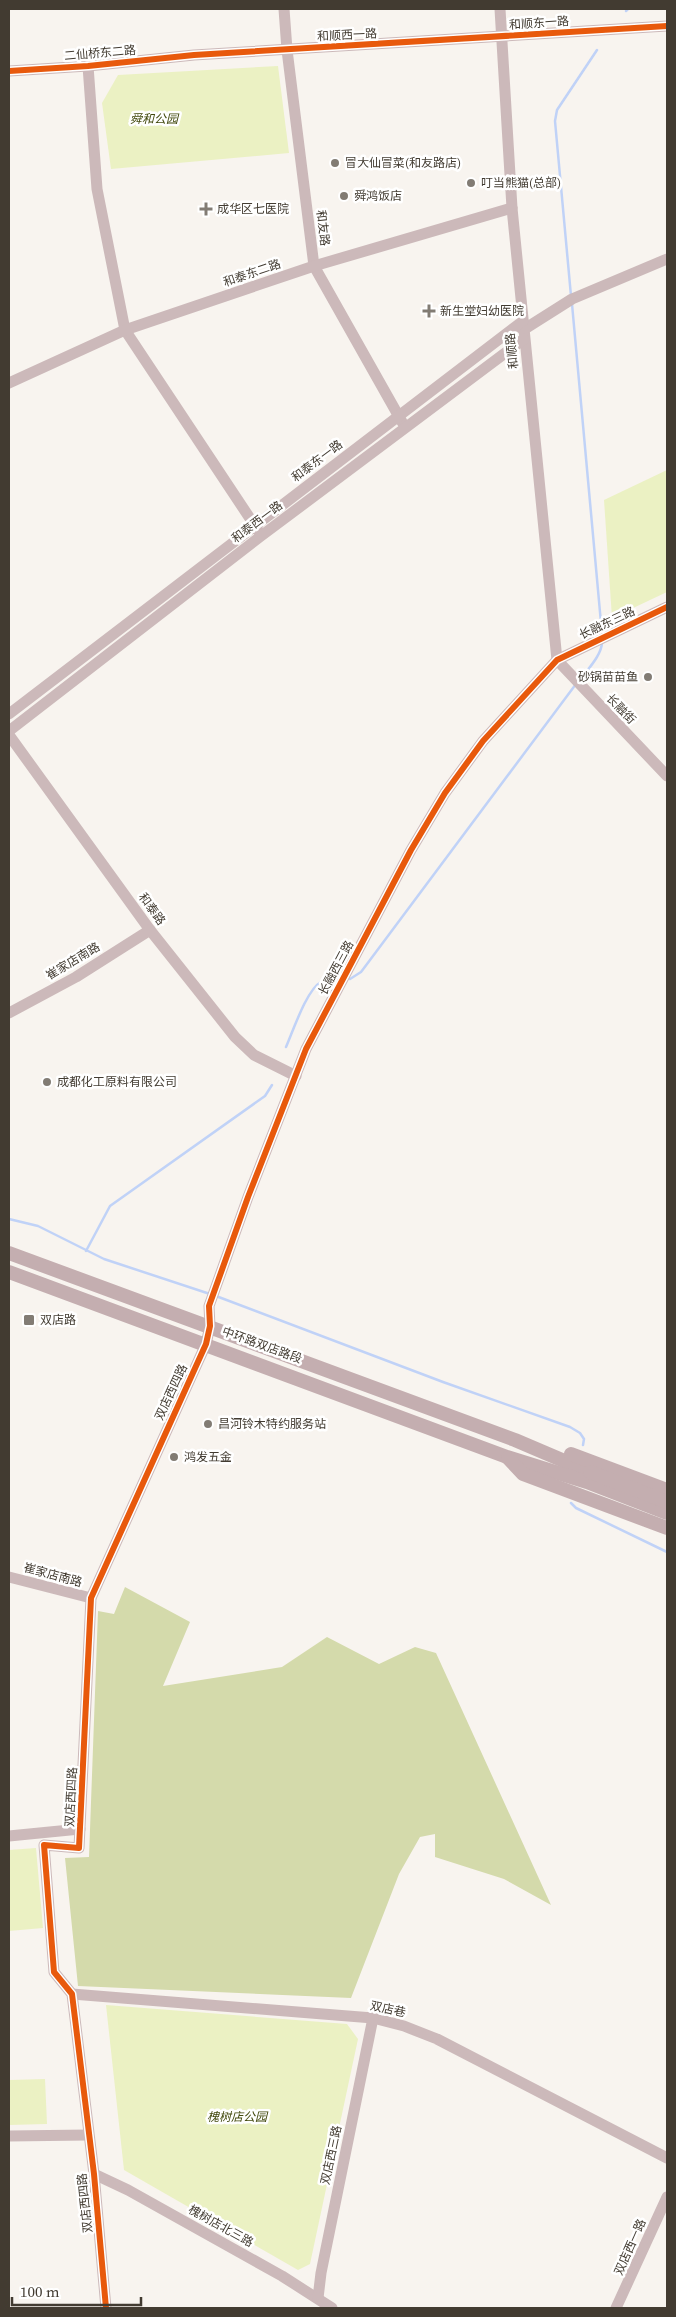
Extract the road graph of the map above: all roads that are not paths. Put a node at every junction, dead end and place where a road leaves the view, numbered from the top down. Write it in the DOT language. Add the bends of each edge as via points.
graph roads {
  1 [pos="284,9"];
  2 [pos="500,9"];
  3 [pos="667,26"];
  4 [pos="503,37"];
  5 [pos="287,50"];
  6 [pos="194,55"];
  7 [pos="88,66"];
  8 [pos="9,71"];
  9 [pos="512,208"];
  10 [pos="667,259"];
  11 [pos="314,266"];
  12 [pos="125,330"];
  13 [pos="524,330"];
  14 [pos="9,384"];
  15 [pos="398,416"];
  16 [pos="406,427"];
  17 [pos="258,530"];
  18 [pos="667,607"];
  19 [pos="557,660"];
  20 [pos="9,714"];
  21 [pos="9,731"];
  22 [pos="9,735"];
  23 [pos="667,776"];
  24 [pos="150,930"];
  25 [pos="9,1013"];
  26 [pos="296,1076"];
  27 [pos="9,1254"];
  28 [pos="9,1272"];
  29 [pos="210,1326"];
  30 [pos="206,1344"];
  31 [pos="515,1440"];
  32 [pos="507,1457"];
  33 [pos="589,1477"];
  34 [pos="667,1490"];
  35 [pos="667,1502"];
  36 [pos="667,1513"];
  37 [pos="667,1528"];
  38 [pos="9,1577"];
  39 [pos="91,1598"];
  40 [pos="80,1829"];
  41 [pos="9,1836"];
  42 [pos="72,1994"];
  43 [pos="373,2018"];
  44 [pos="88,2135"];
  45 [pos="9,2136"];
  46 [pos="667,2158"];
  47 [pos="94,2174"];
  48 [pos="667,2197"];
  49 [pos="318,2298"];
  50 [pos="106,2308"];
  51 [pos="332,2308"];
  52 [pos="616,2308"];
  1 -- 5 [label="street, 和友路"];
  2 -- 4 [label="street, 和顺路"];
  3 -- 4 [label="street, 和顺东一路"];
  4 -- 5 [label="street, 和顺西一路"];
  4 -- 9 [label="street, 和顺路"];
  5 -- 6 [label="street, 和顺西一路"];
  5 -- 11 [label="street, 和友路"];
  6 -- 7 [label="street, 二仙桥东二路"];
  7 -- 8 [label="street, 二仙桥东二路"];
  7 -- 12 [label="street" via="97,189"];
  9 -- 11 [label="street, 和泰东二路"];
  9 -- 13 [label="street, 和顺路"];
  10 -- 13 [label="street" via="572,299"];
  11 -- 12 [label="street, 和泰东二路"];
  11 -- 15 [label="street, 和友路"];
  12 -- 14 [label="street, 和泰东二路"];
  12 -- 17 [label="street"];
  13 -- 15 [label="street, 和泰东一路"];
  13 -- 16 [label="street, 和泰西一路"];
  13 -- 19 [label="street, 和顺路"];
  15 -- 16 [label="street, 和友路"];
  15 -- 17 [label="street, 和泰东一路"];
  16 -- 17 [label="street, 和泰西一路"];
  17 -- 20 [label="street, 和泰东一路"];
  17 -- 21 [label="street, 和泰西一路"];
  18 -- 19 [label="street, 长融东三路"];
  19 -- 23 [label="street, 长融街"];
  19 -- 26 [label="street, 长融西三路" via="483,741 410,850 306,1049"];
  22 -- 24 [label="street, 和泰路"];
  24 -- 25 [label="street, 崔家店南路" via="76,977"];
  24 -- 26 [label="street, 和泰路" via="235,1037 254,1054"];
  26 -- 29 [label="street, 长融西三路" via="209,1306"];
  27 -- 29 [label="main road, 中环路双店路段"];
  28 -- 30 [label="main road, 中环路双店路段"];
  29 -- 30 [label="street, 双店西四路"];
  29 -- 31 [label="main road, 中环路双店路段"];
  30 -- 32 [label="main road, 中环路双店路段"];
  30 -- 39 [label="street, 双店西四路"];
  31 -- 33 [label="main road"];
  31 -- 34 [label="main road" via="569,1453"];
  32 -- 33 [label="main road, 中环路双店路段"];
  32 -- 37 [label="main road" via="522,1474"];
  33 -- 35 [label="main road, bridge"];
  33 -- 36 [label="main road"];
  38 -- 39 [label="street, 崔家店南路"];
  39 -- 40 [label="street, 双店西四路"];
  40 -- 41 [label="street"];
  40 -- 42 [label="street, 双店西四路" via="79,1848 44,1845 54,1972"];
  42 -- 43 [label="street, 双店巷"];
  42 -- 44 [label="street, 双店西四路"];
  43 -- 46 [label="street, 双店巷" via="437,2039"];
  43 -- 49 [label="street, 双店西三路"];
  44 -- 45 [label="street"];
  44 -- 47 [label="street, 双店西四路"];
  47 -- 49 [label="street, 槐树店北三路"];
  47 -- 50 [label="street, 双店西四路"];
  48 -- 52 [label="street, 双店西一路"];
  49 -- 51 [label="street, 槐树店北三路"];
}
